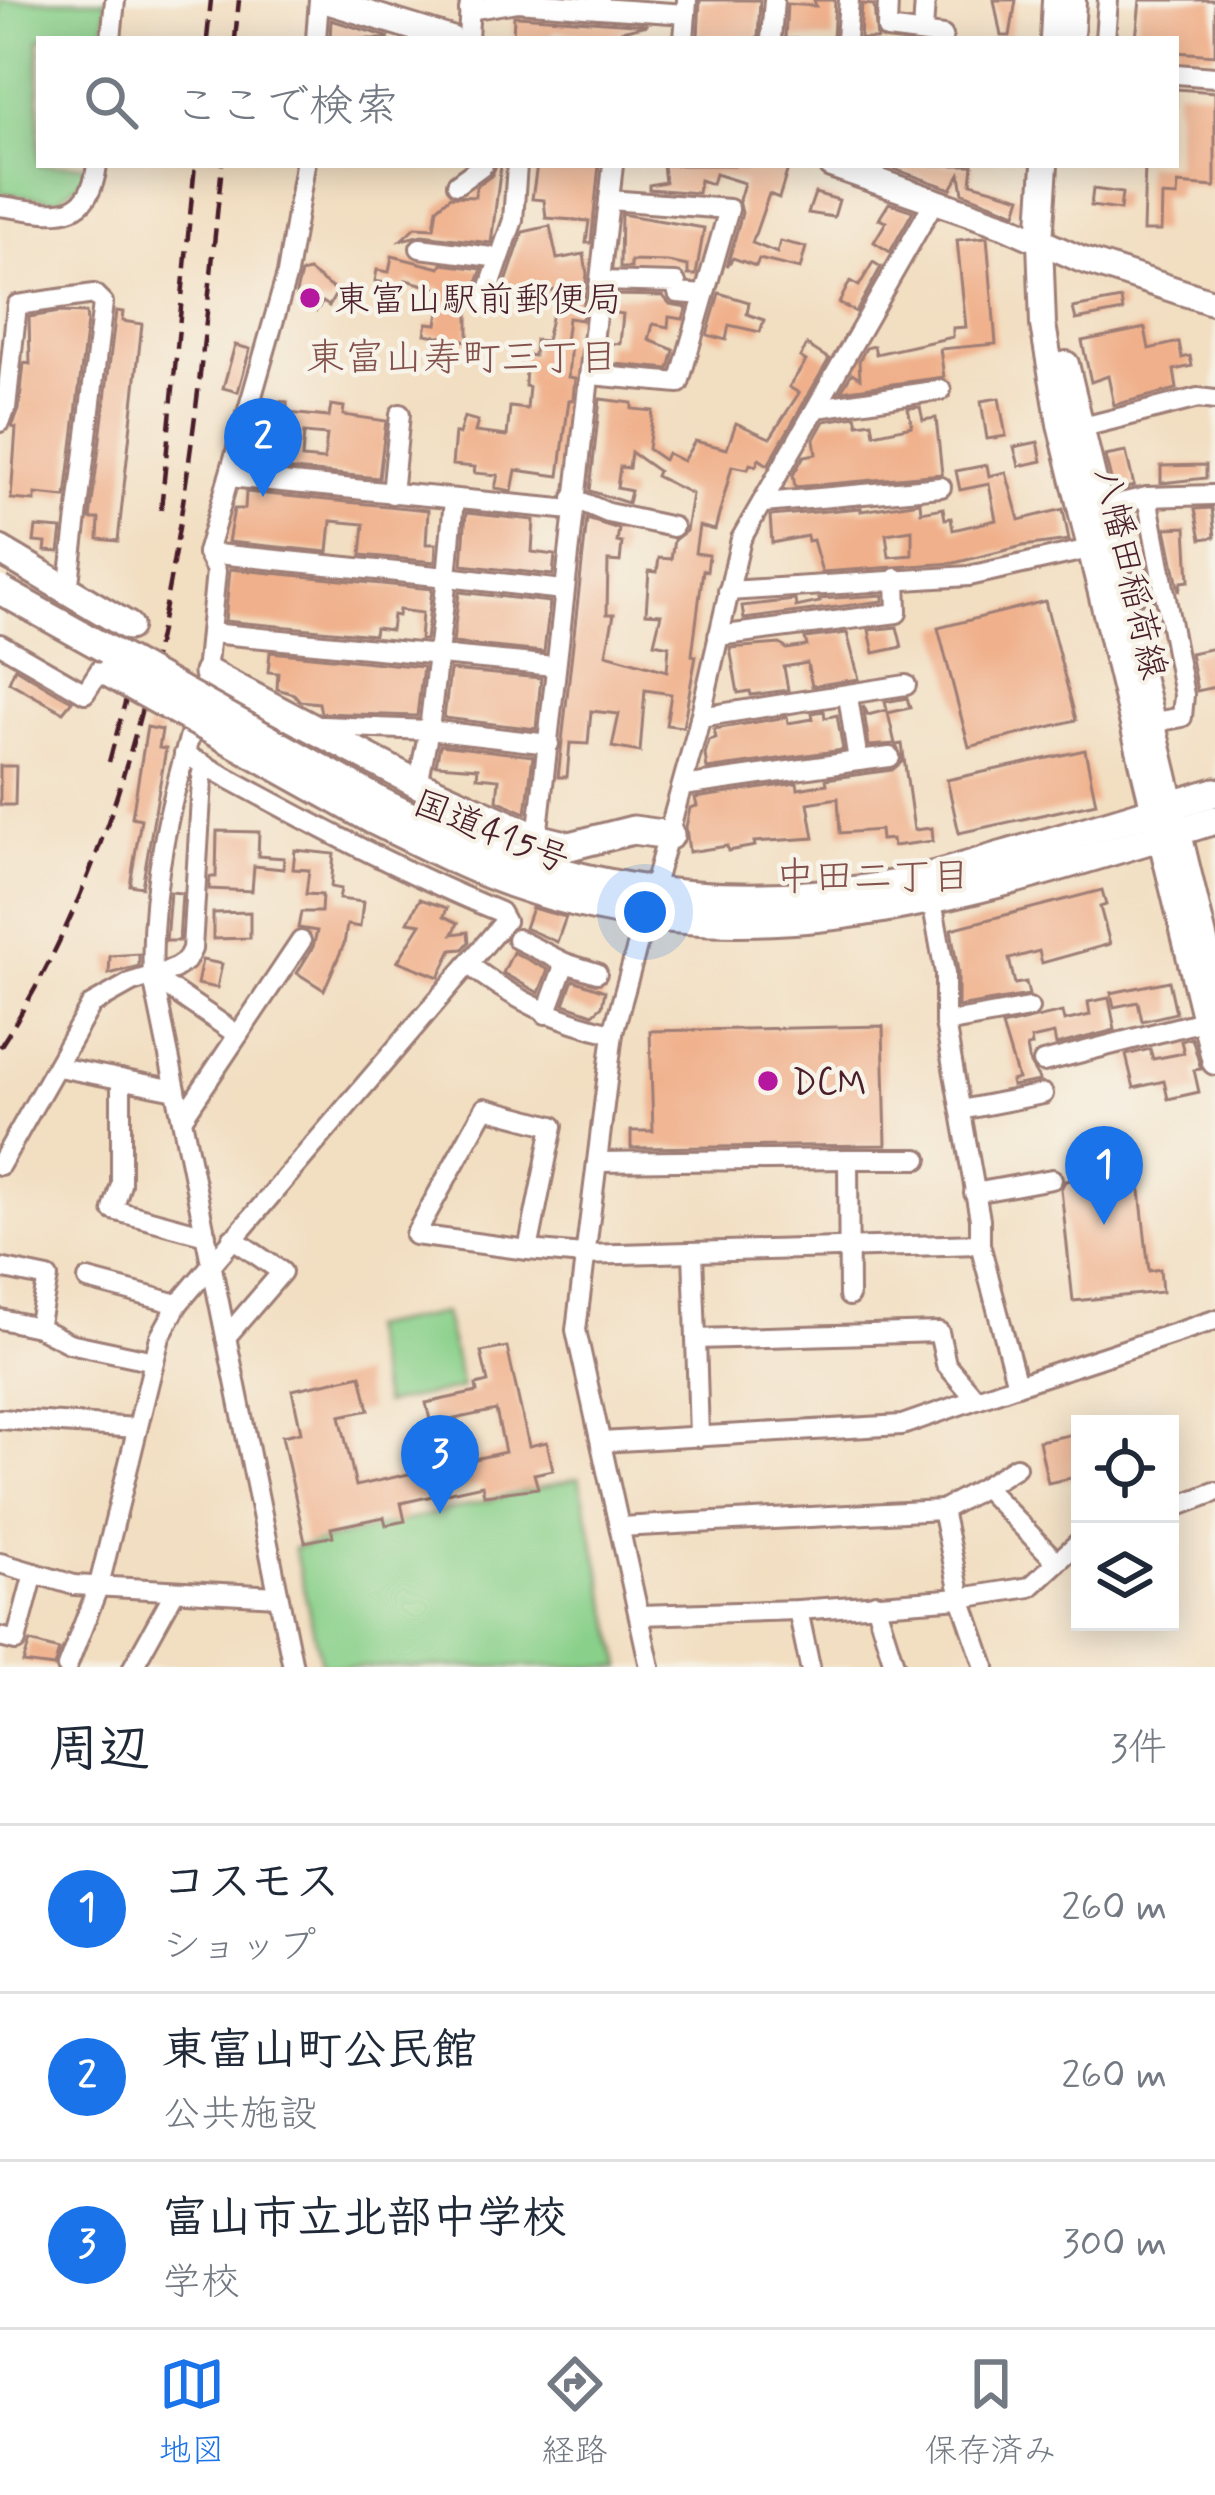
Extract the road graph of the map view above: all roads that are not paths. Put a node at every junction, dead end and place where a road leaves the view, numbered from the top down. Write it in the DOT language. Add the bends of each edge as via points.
graph roads {
  1 [pos="115,0"];
  2 [pos="321,0"];
  3 [pos="774,0"];
  4 [pos="849,0"];
  5 [pos="889,0"];
  6 [pos="926,0"];
  7 [pos="1055,0"];
  8 [pos="1073,0"];
  9 [pos="1108,0"];
  10 [pos="599,4"];
  11 [pos="470,5"];
  12 [pos="687,7"];
  13 [pos="111,36"];
  14 [pos="316,36"];
  15 [pos="441,36"];
  16 [pos="468,36"];
  17 [pos="771,36"];
  18 [pos="846,36"];
  19 [pos="1053,36"];
  20 [pos="1071,36"];
  21 [pos="1105,36"];
  22 [pos="1179,74"];
  23 [pos="1215,77"];
  24 [pos="96,168"];
  25 [pos="305,168"];
  26 [pos="478,168"];
  27 [pos="517,168"];
  28 [pos="613,168"];
  29 [pos="840,168"];
  30 [pos="1045,168"];
  31 [pos="1061,168"];
  32 [pos="457,184"];
  33 [pos="609,200"];
  34 [pos="935,200"];
  35 [pos="0,206"];
  36 [pos="1048,245"];
  37 [pos="420,248"];
  38 [pos="500,258"];
  39 [pos="601,281"];
  40 [pos="704,295"];
  41 [pos="485,302"];
  42 [pos="1215,303"];
  43 [pos="591,375"];
  44 [pos="940,390"];
  45 [pos="1215,400"];
  46 [pos="818,408"];
  47 [pos="400,414"];
  48 [pos="0,422"];
  49 [pos="1079,428"];
  50 [pos="229,477"];
  51 [pos="941,487"];
  52 [pos="392,494"];
  53 [pos="1212,496"];
  54 [pos="1147,497"];
  55 [pos="454,499"];
  56 [pos="764,502"];
  57 [pos="573,504"];
  58 [pos="1099,508"];
  59 [pos="674,527"];
  60 [pos="1099,547"];
  61 [pos="0,550"];
  62 [pos="207,553"];
  63 [pos="447,577"];
  64 [pos="896,578"];
  65 [pos="0,590"];
  66 [pos="563,590"];
  67 [pos="68,591"];
  68 [pos="728,591"];
  69 [pos="0,611"];
  70 [pos="128,626"];
  71 [pos="210,633"];
  72 [pos="718,636"];
  73 [pos="0,644"];
  74 [pos="436,654"];
  75 [pos="554,666"];
  76 [pos="208,673"];
  77 [pos="907,685"];
  78 [pos="848,697"];
  79 [pos="700,717"];
  80 [pos="1142,725"];
  81 [pos="316,729"];
  82 [pos="429,730"];
  83 [pos="549,744"];
  84 [pos="184,754"];
  85 [pos="890,757"];
  86 [pos="858,761"];
  87 [pos="376,762"];
  88 [pos="203,764"];
  89 [pos="418,784"];
  90 [pos="683,786"];
  91 [pos="1215,792"];
  92 [pos="378,812"];
  93 [pos="1215,820"];
  94 [pos="1165,822"];
  95 [pos="670,835"];
  96 [pos="334,838"];
  97 [pos="537,838"];
  98 [pos="932,901"];
  99 [pos="650,904"];
  100 [pos="517,939"];
  101 [pos="301,941"];
  102 [pos="565,963"];
  103 [pos="469,965"];
  104 [pos="596,974"];
  105 [pos="153,977"];
  106 [pos="1215,983"];
  107 [pos="1029,1008"];
  108 [pos="546,1014"];
  109 [pos="1210,1018"];
  110 [pos="945,1023"];
  111 [pos="613,1033"];
  112 [pos="238,1035"];
  113 [pos="1042,1062"];
  114 [pos="1215,1062"];
  115 [pos="58,1067"];
  116 [pos="121,1079"];
  117 [pos="176,1090"];
  118 [pos="1043,1094"];
  119 [pos="961,1110"];
  120 [pos="182,1119"];
  121 [pos="848,1159"];
  122 [pos="918,1159"];
  123 [pos="598,1162"];
  124 [pos="0,1165"];
  125 [pos="1052,1179"];
  126 [pos="974,1193"];
  127 [pos="206,1235"];
  128 [pos="232,1238"];
  129 [pos="980,1244"];
  130 [pos="850,1248"];
  131 [pos="528,1250"];
  132 [pos="693,1252"];
  133 [pos="584,1255"];
  134 [pos="212,1264"];
  135 [pos="0,1268"];
  136 [pos="88,1280"];
  137 [pos="849,1296"];
  138 [pos="178,1304"];
  139 [pos="0,1319"];
  140 [pos="1215,1320"];
  141 [pos="38,1327"];
  142 [pos="226,1337"];
  143 [pos="696,1339"];
  144 [pos="154,1361"];
  145 [pos="1017,1385"];
  146 [pos="976,1399"];
  147 [pos="0,1419"];
  148 [pos="137,1428"];
  149 [pos="699,1437"];
  150 [pos="601,1442"];
  151 [pos="1016,1467"];
  152 [pos="984,1487"];
  153 [pos="1215,1492"];
  154 [pos="1179,1506"];
  155 [pos="942,1510"];
  156 [pos="620,1527"];
  157 [pos="1071,1548"];
  158 [pos="1055,1560"];
  159 [pos="0,1564"];
  160 [pos="34,1573"];
  161 [pos="99,1585"];
  162 [pos="175,1591"];
  163 [pos="278,1596"];
  164 [pos="961,1598"];
  165 [pos="874,1603"];
  166 [pos="798,1610"];
  167 [pos="640,1615"];
  168 [pos="0,1636"];
  169 [pos="67,1667"];
  170 [pos="133,1667"];
  171 [pos="292,1667"];
  172 [pos="650,1667"];
  173 [pos="810,1667"];
  174 [pos="895,1667"];
  175 [pos="986,1667"];
  1 -- 13 [label="street"];
  2 -- 14 [label="street"];
  2 -- 15 [label="main road"];
  3 -- 17 [label="street"];
  4 -- 18 [label="street"];
  5 -- 6 [label="street" via="886,29 933,34"];
  7 -- 19 [label="main road"];
  8 -- 20 [label="main road"];
  9 -- 21 [label="street"];
  10 -- 11 [label="street"];
  10 -- 12 [label="street"];
  11 -- 16 [label="street"];
  22 -- 23 [label="street"];
  24 -- 35 [label="street" via="75,210"];
  25 -- 50 [label="street" via="287,274"];
  26 -- 32 [label="street"];
  27 -- 38 [label="street" via="514,220"];
  28 -- 33 [label="street"];
  29 -- 34 [label="main road"];
  30 -- 36 [label="main road, 八幡田稲荷線"];
  31 -- 36 [label="main road, 八幡田稲荷線"];
  33 -- 39 [label="street"];
  33 -- 40 [label="street" via="729,209"];
  34 -- 36 [label="main road"];
  34 -- 46 [label="street"];
  36 -- 42 [label="main road"];
  36 -- 49 [label="main road, 八幡田稲荷線"];
  36 -- 60 [label="main road, 八幡田稲荷線" via="1043,326 1060,424"];
  37 -- 38 [label="street"];
  38 -- 41 [label="street"];
  39 -- 40 [label="street" via="676,283 678,293"];
  39 -- 43 [label="street"];
  40 -- 43 [label="street" via="679,383"];
  43 -- 57 [label="street"];
  44 -- 46 [label="street"];
  45 -- 49 [label="street"];
  46 -- 56 [label="street"];
  47 -- 52 [label="street"];
  48 -- 67 [label="street" via="17,305 94,294 103,303"];
  49 -- 58 [label="main road, 八幡田稲荷線"];
  50 -- 52 [label="street"];
  50 -- 62 [label="street"];
  51 -- 56 [label="street"];
  52 -- 55 [label="street"];
  53 -- 54 [label="street"];
  54 -- 58 [label="street"];
  54 -- 80 [label="street" via="1184,695 1182,717"];
  55 -- 57 [label="street"];
  55 -- 63 [label="street"];
  56 -- 68 [label="street" via="741,539"];
  57 -- 59 [label="street"];
  57 -- 66 [label="street"];
  58 -- 60 [label="main road, 八幡田稲荷線"];
  60 -- 64 [label="street" via="969,576"];
  60 -- 80 [label="main road, 八幡田稲荷線"];
  61 -- 67 [label="highway"];
  62 -- 63 [label="street"];
  62 -- 71 [label="street" via="216,572"];
  63 -- 66 [label="street"];
  63 -- 74 [label="street"];
  64 -- 68 [label="street"];
  64 -- 72 [label="street" via="897,613"];
  65 -- 92 [label="highway, 国道415号, bridge"];
  66 -- 75 [label="street"];
  67 -- 70 [label="highway"];
  68 -- 72 [label="street"];
  69 -- 92 [label="highway, 国道415号, bridge"];
  70 -- 73 [label="street" via="86,693"];
  71 -- 74 [label="street"];
  71 -- 76 [label="street"];
  72 -- 79 [label="street"];
  74 -- 75 [label="street"];
  74 -- 82 [label="street"];
  75 -- 83 [label="street"];
  76 -- 81 [label="highway, 国道415号"];
  76 -- 84 [label="street"];
  77 -- 78 [label="street"];
  78 -- 79 [label="street"];
  78 -- 86 [label="street"];
  79 -- 90 [label="street"];
  80 -- 94 [label="main road, 八幡田稲荷線"];
  81 -- 82 [label="street"];
  81 -- 87 [label="highway, 国道415号"];
  82 -- 83 [label="street"];
  82 -- 89 [label="street"];
  83 -- 97 [label="street"];
  84 -- 88 [label="street"];
  84 -- 105 [label="street" via="157,870"];
  85 -- 86 [label="street"];
  86 -- 90 [label="street"];
  87 -- 89 [label="highway, 国道415号"];
  87 -- 96 [label="street"];
  88 -- 96 [label="street"];
  88 -- 105 [label="street" via="192,949 186,961"];
  89 -- 97 [label="highway, 国道415号"];
  90 -- 95 [label="street"];
  91 -- 94 [label="highway, 国道415号"];
  92 -- 99 [label="highway, 国道415号" via="513,884"];
  93 -- 94 [label="highway, 国道415号"];
  94 -- 98 [label="highway, 国道415号"];
  94 -- 99 [label="highway, 国道415号" via="897,884"];
  94 -- 106 [label="main road, 八幡田稲荷線"];
  94 -- 109 [label="main road, 八幡田稲荷線"];
  95 -- 97 [label="highway, 国道415号" via="633,830 570,846"];
  95 -- 99 [label="street"];
  96 -- 103 [label="street" via="500,912 506,921"];
  98 -- 99 [label="highway, 国道415号" via="777,921"];
  98 -- 110 [label="street"];
  99 -- 111 [label="street"];
  100 -- 102 [label="street"];
  101 -- 112 [label="street"];
  102 -- 104 [label="street"];
  102 -- 108 [label="street"];
  103 -- 108 [label="street"];
  103 -- 128 [label="street"];
  105 -- 112 [label="street"];
  105 -- 115 [label="street" via="91,1005"];
  105 -- 117 [label="street"];
  107 -- 110 [label="street"];
  108 -- 111 [label="street"];
  109 -- 113 [label="street"];
  109 -- 114 [label="main road, 八幡田稲荷線"];
  110 -- 119 [label="street"];
  111 -- 123 [label="street"];
  112 -- 120 [label="street"];
  115 -- 116 [label="street"];
  115 -- 124 [label="street"];
  116 -- 117 [label="street"];
  116 -- 127 [label="street" via="121,1184 113,1210"];
  117 -- 120 [label="street"];
  118 -- 119 [label="street"];
  119 -- 126 [label="street"];
  120 -- 127 [label="street"];
  121 -- 122 [label="street"];
  121 -- 123 [label="street"];
  121 -- 130 [label="street"];
  123 -- 133 [label="street"];
  125 -- 126 [label="street"];
  126 -- 129 [label="street"];
  127 -- 134 [label="street"];
  128 -- 134 [label="street"];
  128 -- 142 [label="street" via="282,1272"];
  129 -- 130 [label="street"];
  129 -- 145 [label="street"];
  130 -- 132 [label="street"];
  130 -- 137 [label="street"];
  131 -- 131 [label="street" via="415,1235 485,1108 554,1126"];
  131 -- 133 [label="street"];
  132 -- 133 [label="street"];
  132 -- 143 [label="street"];
  133 -- 150 [label="street" via="576,1330"];
  134 -- 138 [label="street"];
  134 -- 142 [label="street"];
  135 -- 141 [label="street" via="48,1278"];
  136 -- 138 [label="street"];
  138 -- 144 [label="street"];
  139 -- 141 [label="street"];
  140 -- 145 [label="street"];
  141 -- 144 [label="street" via="69,1343"];
  142 -- 163 [label="street"];
  143 -- 146 [label="street" via="939,1332 946,1364"];
  143 -- 149 [label="street"];
  144 -- 148 [label="street"];
  145 -- 146 [label="street"];
  146 -- 149 [label="street" via="902,1425"];
  147 -- 148 [label="street"];
  148 -- 161 [label="street"];
  149 -- 150 [label="street"];
  150 -- 156 [label="street"];
  151 -- 152 [label="street"];
  152 -- 155 [label="street"];
  152 -- 158 [label="street"];
  153 -- 154 [label="street"];
  155 -- 156 [label="street"];
  155 -- 164 [label="street"];
  156 -- 167 [label="street"];
  157 -- 158 [label="street"];
  158 -- 164 [label="street" via="1030,1586"];
  159 -- 160 [label="street"];
  160 -- 161 [label="street"];
  160 -- 168 [label="street" via="16,1641"];
  161 -- 162 [label="street"];
  161 -- 169 [label="street"];
  162 -- 163 [label="street"];
  162 -- 170 [label="street"];
  163 -- 171 [label="street"];
  164 -- 165 [label="street"];
  164 -- 175 [label="street"];
  165 -- 166 [label="street"];
  165 -- 174 [label="street"];
  166 -- 167 [label="street"];
  166 -- 173 [label="street"];
  167 -- 172 [label="street"];
}
